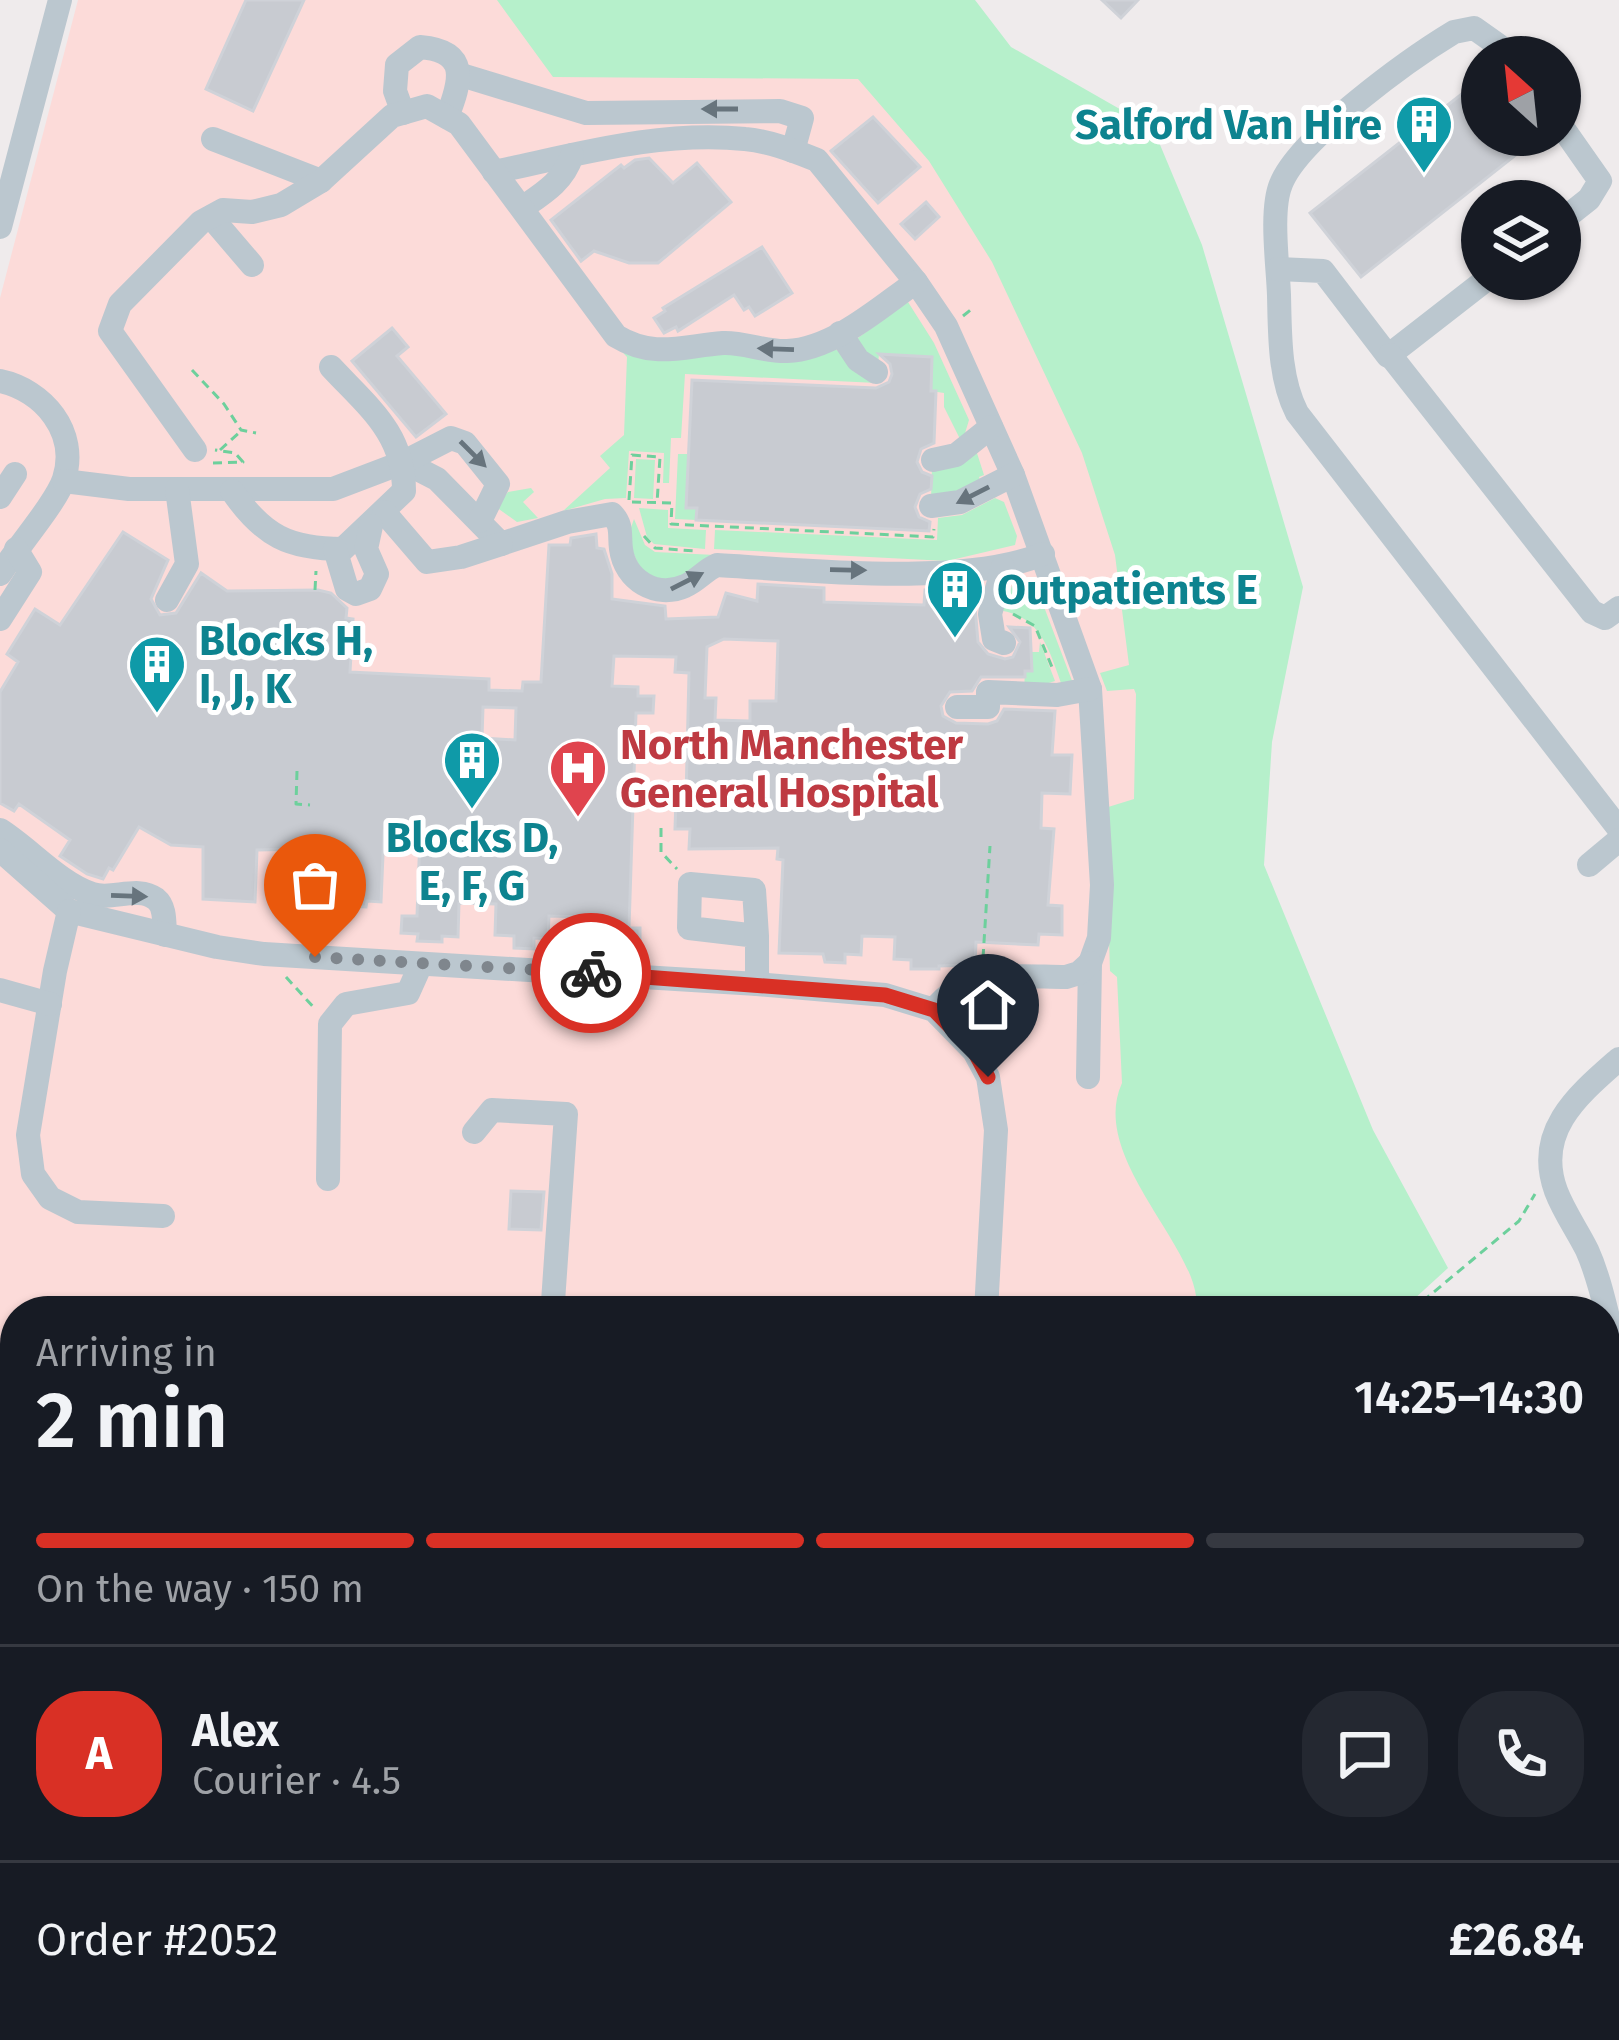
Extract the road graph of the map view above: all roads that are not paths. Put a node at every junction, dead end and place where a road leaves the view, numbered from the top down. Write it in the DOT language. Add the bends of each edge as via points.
graph roads {
  1 [pos="60,0"];
  2 [pos="1485,36"];
  3 [pos="458,74"];
  4 [pos="403,113"];
  5 [pos="447,117"];
  6 [pos="213,139"];
  7 [pos="1581,145"];
  8 [pos="572,155"];
  9 [pos="805,155"];
  10 [pos="1607,171"];
  11 [pos="494,172"];
  12 [pos="321,181"];
  13 [pos="1581,204"];
  14 [pos="522,208"];
  15 [pos="211,217"];
  16 [pos="0,227"];
  17 [pos="252,265"];
  18 [pos="1278,269"];
  19 [pos="916,282"];
  20 [pos="1461,299"];
  21 [pos="840,333"];
  22 [pos="1390,355"];
  23 [pos="331,367"];
  24 [pos="876,372"];
  25 [pos="0,381"];
  26 [pos="991,427"];
  27 [pos="207,450"];
  28 [pos="933,460"];
  29 [pos="404,463"];
  30 [pos="16,474"];
  31 [pos="1013,475"];
  32 [pos="64,481"];
  33 [pos="177,489"];
  34 [pos="242,491"];
  35 [pos="0,497"];
  36 [pos="932,512"];
  37 [pos="378,519"];
  38 [pos="480,521"];
  39 [pos="12,540"];
  40 [pos="501,544"];
  41 [pos="335,549"];
  42 [pos="1043,554"];
  43 [pos="1003,567"];
  44 [pos="0,574"];
  45 [pos="167,600"];
  46 [pos="1619,608"];
  47 [pos="0,620"];
  48 [pos="1004,644"];
  49 [pos="1090,689"];
  50 [pos="957,707"];
  51 [pos="1619,829"];
  52 [pos="0,830"];
  53 [pos="1619,840"];
  54 [pos="0,850"];
  55 [pos="1589,865"];
  56 [pos="69,911"];
  57 [pos="165,934"];
  58 [pos="757,936"];
  59 [pos="1090,963"];
  60 [pos="421,964"];
  61 [pos="757,984"];
  62 [pos="0,990"];
  63 [pos="50,1004"];
  64 [pos="934,1010"];
  65 [pos="1619,1059"];
  66 [pos="1088,1077"];
  67 [pos="474,1132"];
  68 [pos="328,1179"];
  69 [pos="164,1216"];
  70 [pos="545,1296"];
  71 [pos="987,1296"];
  72 [pos="1599,1296"];
  1 -- 16 [label="street"];
  2 -- 18 [label="street" via="1474,28 1454,32 1322,129 1281,183"];
  3 -- 4 [label="street" via="448,53 408,53 394,75"];
  3 -- 5 [label="street"];
  9 -- 3 [label="street, one-way" via="802,118 781,111 586,113"];
  4 -- 5 [label="street" via="427,106"];
  4 -- 12 [label="street"];
  5 -- 11 [label="street"];
  6 -- 12 [label="street"];
  7 -- 10 [label="street"];
  8 -- 9 [label="street" via="664,140 746,139"];
  8 -- 11 [label="street"];
  8 -- 14 [label="street" via="553,187"];
  9 -- 19 [label="street"];
  10 -- 13 [label="street"];
  11 -- 14 [label="street"];
  12 -- 15 [label="street" via="281,205"];
  21 -- 14 [label="street, one-way" via="789,351 730,342 638,350 616,336"];
  15 -- 17 [label="street"];
  15 -- 27 [label="street" via="120,304 110,331"];
  18 -- 22 [label="street" via="1324,271"];
  18 -- 51 [label="street" via="1286,386 1297,413"];
  19 -- 21 [label="street"];
  19 -- 26 [label="street" via="946,326"];
  20 -- 22 [label="street"];
  21 -- 24 [label="street"];
  22 -- 46 [label="street" via="1592,613 1605,618"];
  23 -- 29 [label="street" via="391,432"];
  25 -- 32 [label="street" via="45,403 59,422"];
  26 -- 28 [label="street" via="967,449"];
  26 -- 31 [label="street"];
  29 -- 34 [label="street" via="333,489"];
  29 -- 37 [label="street" via="404,491"];
  29 -- 38 [label="street" via="437,479"];
  29 -- 38 [label="street, one-way" via="451,438 465,443 498,484"];
  30 -- 35 [label="street"];
  31 -- 36 [label="street, one-way"];
  31 -- 42 [label="street"];
  32 -- 33 [label="street"];
  32 -- 39 [label="street"];
  33 -- 34 [label="street"];
  33 -- 45 [label="street" via="188,564"];
  34 -- 41 [label="street" via="263,526 287,544"];
  37 -- 40 [label="street" via="427,562"];
  37 -- 41 [label="street"];
  37 -- 41 [label="street" via="366,549 377,574 370,589 346,589"];
  38 -- 40 [label="street"];
  39 -- 44 [label="street"];
  39 -- 47 [label="street" via="30,572"];
  40 -- 43 [label="street, one-way" via="612,514 625,563 655,589 686,585 717,565"];
  42 -- 43 [label="street"];
  42 -- 49 [label="street"];
  43 -- 48 [label="street" via="990,623"];
  49 -- 50 [label="street" via="988,692 988,707"];
  49 -- 59 [label="street" via="1102,885"];
  52 -- 57 [label="street, one-way" via="96,896 155,898"];
  53 -- 55 [label="street"];
  54 -- 56 [label="street"];
  56 -- 57 [label="street"];
  56 -- 63 [label="street"];
  57 -- 60 [label="street" via="264,954"];
  58 -- 58 [label="street" via="689,928 690,884 754,890"];
  58 -- 61 [label="street"];
  59 -- 64 [label="street" via="1066,977 981,978 945,995"];
  59 -- 66 [label="street"];
  60 -- 61 [label="street"];
  60 -- 68 [label="street" via="408,993 346,1004 330,1024"];
  61 -- 64 [label="street" via="885,995"];
  62 -- 63 [label="street"];
  63 -- 69 [label="street" via="28,1135 32,1174 50,1198 78,1212"];
  64 -- 71 [label="street" via="988,1077 996,1130"];
  65 -- 72 [label="street" via="1564,1111 1550,1156"];
  67 -- 70 [label="street" via="492,1110 566,1114"];
}
